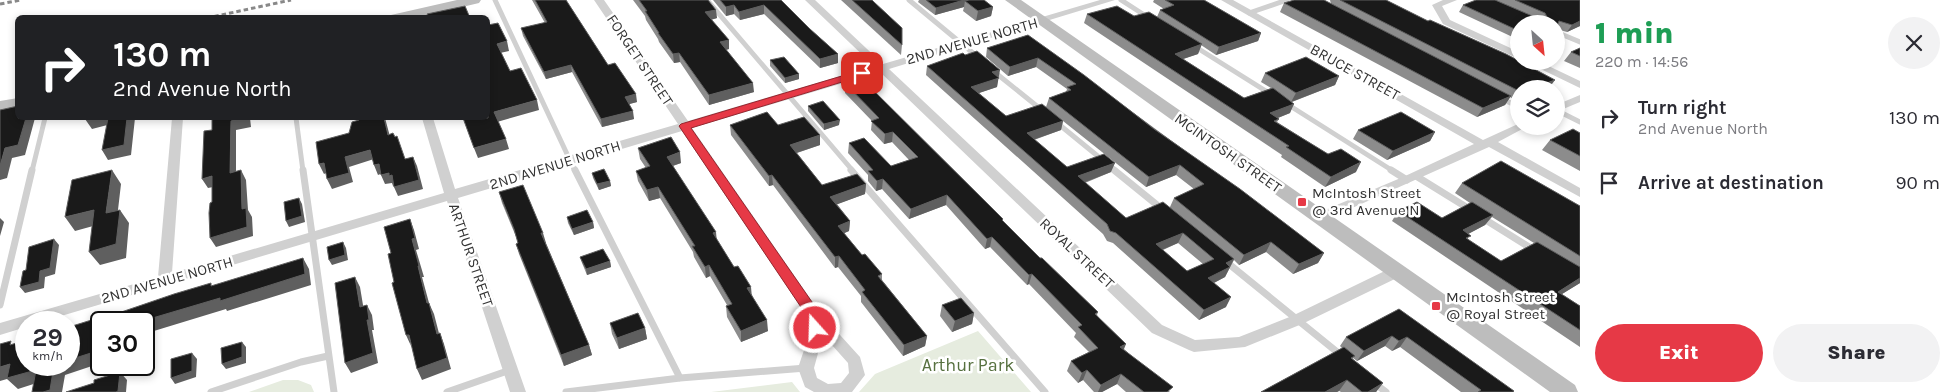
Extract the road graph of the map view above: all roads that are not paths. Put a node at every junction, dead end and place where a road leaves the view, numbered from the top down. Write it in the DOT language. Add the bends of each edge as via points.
graph roads {
  1 [pos="474,0"];
  2 [pos="495,0"];
  3 [pos="599,0"];
  4 [pos="707,0"];
  5 [pos="810,0"];
  6 [pos="909,0"];
  7 [pos="1012,0"];
  8 [pos="1110,0"];
  9 [pos="1121,0"];
  10 [pos="1226,0"];
  11 [pos="1287,0"];
  12 [pos="1452,0"];
  13 [pos="1248,12"];
  14 [pos="406,15"];
  15 [pos="1040,21"];
  16 [pos="1154,21"];
  17 [pos="1565,36"];
  18 [pos="1188,42"];
  19 [pos="1580,42"];
  20 [pos="961,44"];
  21 [pos="1510,52"];
  22 [pos="880,67"];
  23 [pos="1548,70"];
  24 [pos="1580,85"];
  25 [pos="1493,94"];
  26 [pos="787,96"];
  27 [pos="1580,98"];
  28 [pos="15,103"];
  29 [pos="1510,103"];
  30 [pos="0,106"];
  31 [pos="1565,106"];
  32 [pos="1565,114"];
  33 [pos="45,120"];
  34 [pos="177,120"];
  35 [pos="296,120"];
  36 [pos="428,120"];
  37 [pos="1580,122"];
  38 [pos="684,126"];
  39 [pos="1510,132"];
  40 [pos="1486,143"];
  41 [pos="570,161"];
  42 [pos="1411,178"];
  43 [pos="1580,193"];
  44 [pos="451,196"];
  45 [pos="1167,213"];
  46 [pos="1318,218"];
  47 [pos="312,237"];
  48 [pos="1539,252"];
  49 [pos="1221,257"];
  50 [pos="1396,272"];
  51 [pos="165,280"];
  52 [pos="0,305"];
  53 [pos="816,318"];
  54 [pos="1297,320"];
  55 [pos="0,329"];
  56 [pos="328,356"];
  57 [pos="1349,362"];
  58 [pos="806,368"];
  59 [pos="511,369"];
  60 [pos="1364,374"];
  61 [pos="680,378"];
  62 [pos="211,392"];
  63 [pos="334,392"];
  64 [pos="447,392"];
  65 [pos="518,392"];
  66 [pos="566,392"];
  67 [pos="1045,392"];
  68 [pos="1386,392"];
  69 [pos="1567,392"];
  1 -- 14 [label="street"];
  2 -- 41 [label="lane"];
  3 -- 38 [label="street, FORGET STREET"];
  4 -- 26 [label="lane"];
  5 -- 22 [label="street, ROYAL STREET"];
  6 -- 20 [label="lane"];
  7 -- 15 [label="street, MCINTOSH STREET"];
  8 -- 15 [label="street, 2ND AVENUE NORTH"];
  9 -- 16 [label="lane"];
  10 -- 13 [label="street, BRUCE STREET"];
  11 -- 13 [label="lane"];
  12 -- 21 [label="street" via="1437,6 1446,22"];
  13 -- 40 [label="street, BRUCE STREET"];
  15 -- 20 [label="street, 2ND AVENUE NORTH"];
  15 -- 46 [label="street, MCINTOSH STREET"];
  17 -- 19 [label="lane"];
  18 -- 42 [label="lane"];
  20 -- 22 [label="street, 2ND AVENUE NORTH"];
  20 -- 45 [label="lane"];
  22 -- 26 [label="street, 2ND AVENUE NORTH"];
  22 -- 54 [label="street, ROYAL STREET" via="1157,329 1194,346 1240,343"];
  23 -- 24 [label="street"];
  25 -- 29 [label="lane"];
  26 -- 38 [label="street, 2ND AVENUE NORTH"];
  26 -- 67 [label="lane"];
  27 -- 31 [label="street"];
  28 -- 30 [label="street"];
  32 -- 37 [label="lane"];
  33 -- 52 [label="lane"];
  34 -- 51 [label="street"];
  35 -- 47 [label="lane"];
  36 -- 44 [label="street, ARTHUR STREET"];
  38 -- 41 [label="street, 2ND AVENUE NORTH"];
  38 -- 53 [label="street, FORGET STREET"];
  39 -- 40 [label="street"];
  40 -- 42 [label="street"];
  40 -- 43 [label="street, BRUCE STREET"];
  41 -- 44 [label="street, 2ND AVENUE NORTH"];
  41 -- 61 [label="lane"];
  42 -- 46 [label="street"];
  42 -- 48 [label="lane"];
  44 -- 47 [label="street, 2ND AVENUE NORTH"];
  44 -- 59 [label="street, ARTHUR STREET"];
  46 -- 50 [label="street, MCINTOSH STREET"];
  47 -- 51 [label="street, 2ND AVENUE NORTH"];
  47 -- 56 [label="lane"];
  49 -- 54 [label="lane"];
  50 -- 54 [label="street, ROYAL STREET"];
  50 -- 69 [label="street, MCINTOSH STREET"];
  51 -- 55 [label="street, 2ND AVENUE NORTH"];
  53 -- 58 [label="street" via="815,338"];
  53 -- 58 [label="street, FORGET STREET" via="855,361 857,375 845,390 826,391 810,382"];
  54 -- 57 [label="lane"];
  56 -- 62 [label="lane"];
  56 -- 63 [label="lane"];
  58 -- 61 [label="lane"];
  59 -- 64 [label="lane"];
  59 -- 65 [label="street, ARTHUR STREET"];
  60 -- 68 [label="lane"];
  61 -- 66 [label="lane"];
}
